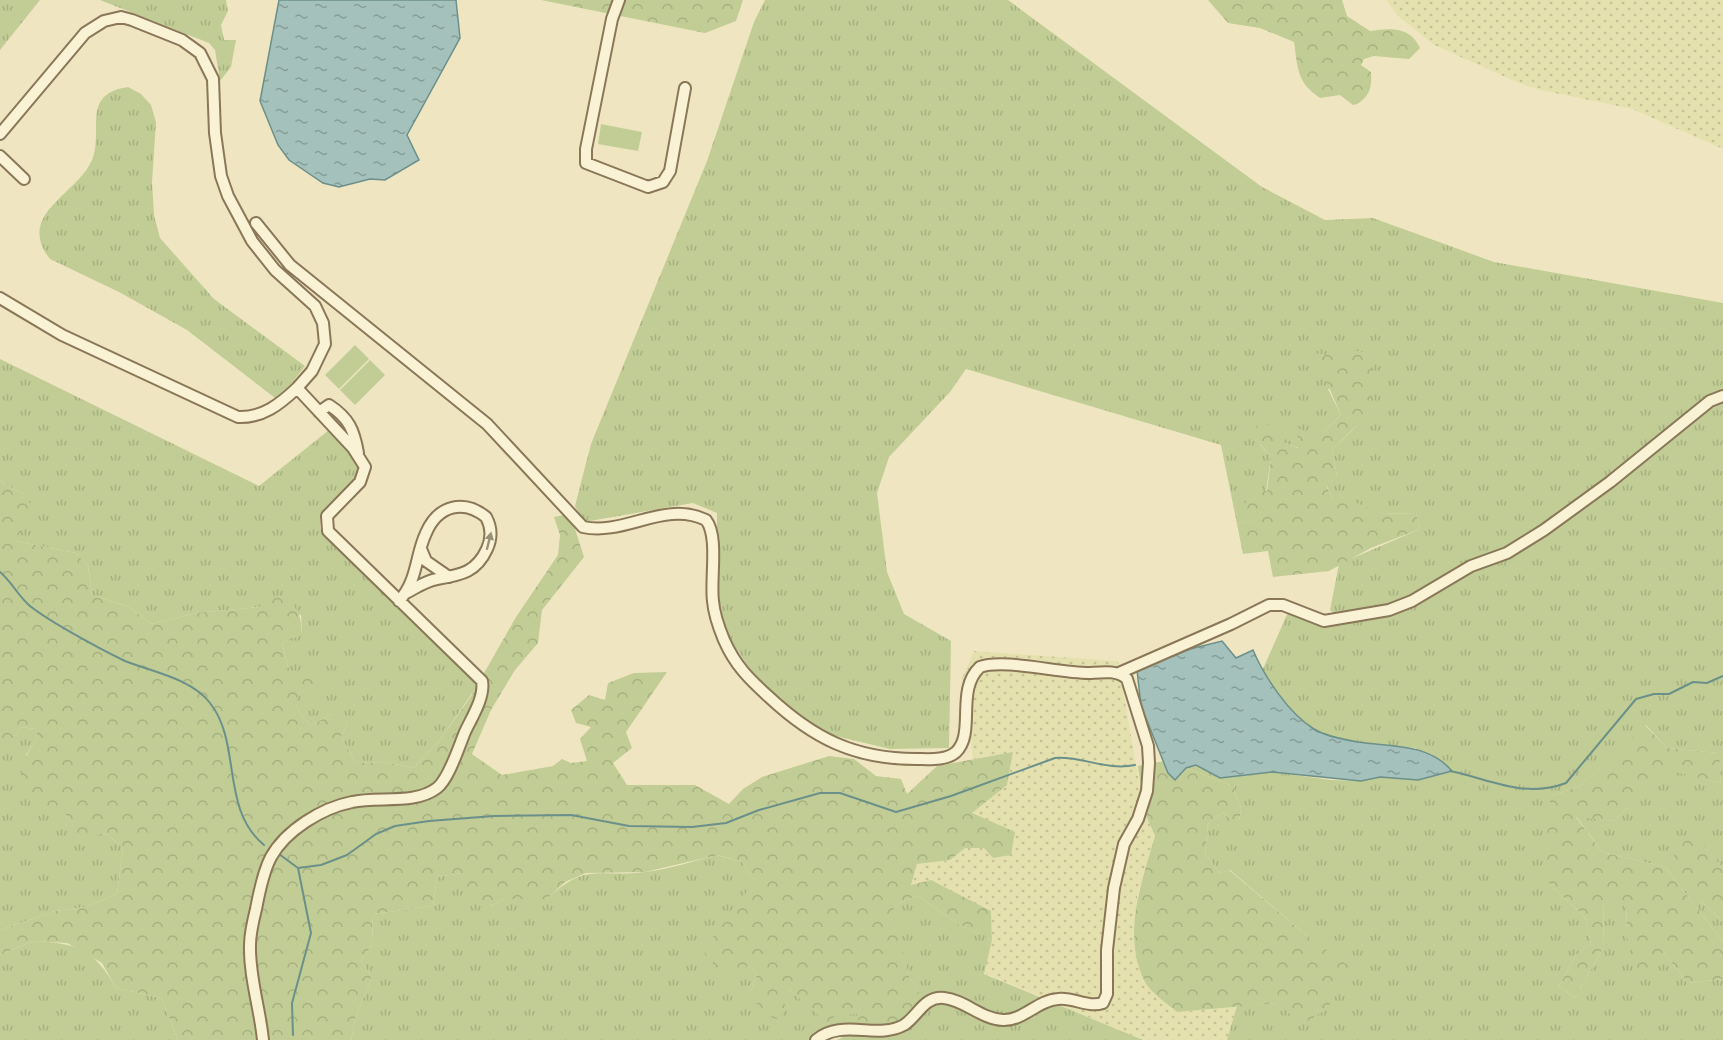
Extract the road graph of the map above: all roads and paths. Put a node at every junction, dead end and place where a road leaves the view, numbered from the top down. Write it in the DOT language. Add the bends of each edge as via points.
graph roads {
  1 [pos="619,0"];
  2 [pos="685,88"];
  3 [pos="0,134"];
  4 [pos="0,156"];
  5 [pos="24,179"];
  6 [pos="256,223"];
  7 [pos="0,298"];
  8 [pos="297,388"];
  9 [pos="1723,396"];
  10 [pos="319,412"];
  11 [pos="359,456"];
  12 [pos="421,548"];
  13 [pos="449,578"];
  14 [pos="403,597"];
  15 [pos="1119,673"];
  16 [pos="264,1040"];
  17 [pos="816,1040"];
  1 -- 2 [label="street" via="586,149 587,165 648,187 663,182 670,171"];
  3 -- 8 [label="street" via="85,33 104,21 121,17 132,20 182,40 200,53 213,79 221,176 231,204 258,249 315,306 323,323 325,344 312,371"];
  4 -- 5 [label="street"];
  6 -- 15 [label="street" via="290,265 487,424 584,527 676,513 708,522 712,534 716,619 734,660 752,683 801,726 826,741 867,754 913,759 948,757 961,743 966,696 980,667 999,664"];
  7 -- 8 [label="street" via="62,335 238,417 270,410"];
  8 -- 10 [label="street"];
  9 -- 15 [label="street" via="1710,400 1544,530 1412,601 1389,610 1324,621 1283,605 1269,605"];
  10 -- 11 [label="street"];
  10 -- 11 [label="street" via="329,405 343,414 352,426"];
  11 -- 14 [label="street" via="365,468 363,477 329,514 326,527"];
  12 -- 13 [label="street" via="426,561"];
  13 -- 12 [label="street, one-way" via="470,571 482,559 491,538 486,517 466,505 452,508 433,521"];
  12 -- 14 [label="street" via="419,564"];
  13 -- 14 [label="street" via="429,582"];
  14 -- 16 [label="street" via="477,674 482,689 446,776 436,789 413,797 336,807 294,832 270,858 249,946"];
  15 -- 17 [label="street" via="1131,689 1149,762 1147,791 1124,844 1114,888 1107,994 1103,1004 1058,999 1004,1020 936,998 898,1028 837,1029"];
}
